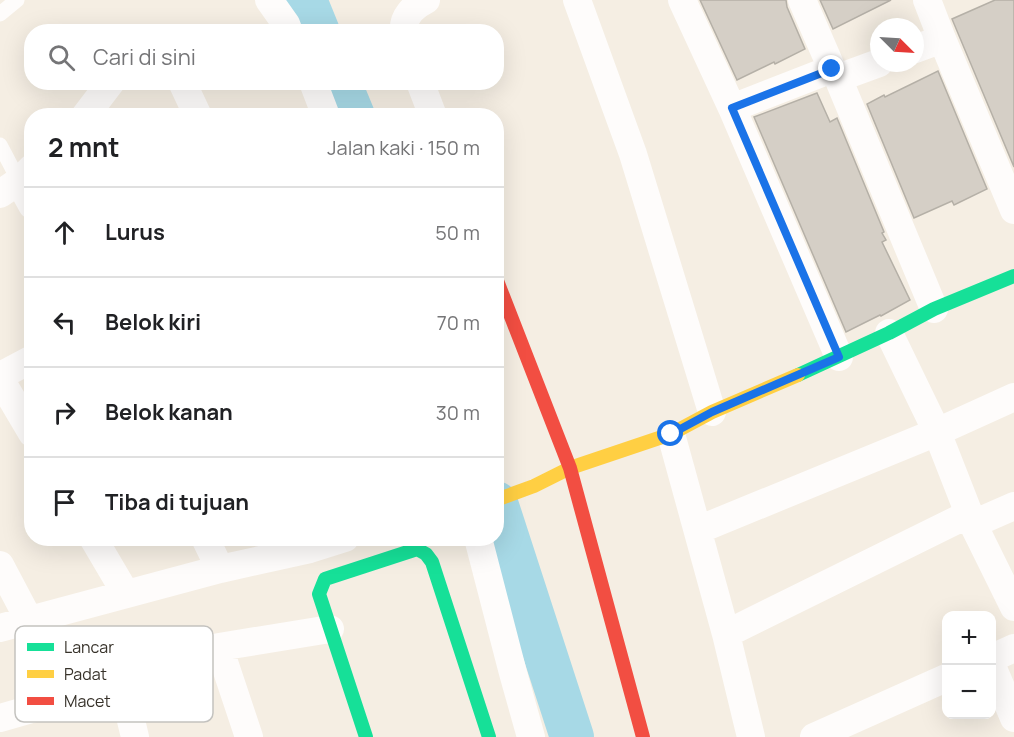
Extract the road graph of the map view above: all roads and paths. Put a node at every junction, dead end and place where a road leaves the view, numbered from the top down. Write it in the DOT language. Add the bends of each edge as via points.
graph roads {
  1 [pos="17,0"];
  2 [pos="269,0"];
  3 [pos="426,0"];
  4 [pos="577,0"];
  5 [pos="682,0"];
  6 [pos="802,0"];
  7 [pos="927,0"];
  8 [pos="0,14"];
  9 [pos="286,24"];
  10 [pos="403,24"];
  11 [pos="942,39"];
  12 [pos="924,46"];
  13 [pos="870,65"];
  14 [pos="835,74"];
  15 [pos="105,90"];
  16 [pos="186,90"];
  17 [pos="316,90"];
  18 [pos="423,90"];
  19 [pos="91,108"];
  20 [pos="194,108"];
  21 [pos="323,108"];
  22 [pos="430,108"];
  23 [pos="732,108"];
  24 [pos="0,146"];
  25 [pos="17,181"];
  26 [pos="1014,210"];
  27 [pos="1014,276"];
  28 [pos="504,299"];
  29 [pos="934,309"];
  30 [pos="889,333"];
  31 [pos="839,357"];
  32 [pos="24,364"];
  33 [pos="0,377"];
  34 [pos="1014,397"];
  35 [pos="712,412"];
  36 [pos="24,419"];
  37 [pos="937,432"];
  38 [pos="671,434"];
  39 [pos="570,468"];
  40 [pos="504,497"];
  41 [pos="1014,506"];
  42 [pos="971,519"];
  43 [pos="698,530"];
  44 [pos="98,546"];
  45 [pos="209,546"];
  46 [pos="301,546"];
  47 [pos="480,546"];
  48 [pos="0,565"];
  49 [pos="220,569"];
  50 [pos="126,594"];
  51 [pos="1014,607"];
  52 [pos="29,620"];
  53 [pos="0,628"];
  54 [pos="330,629"];
  55 [pos="726,634"];
  56 [pos="219,647"];
  57 [pos="1014,648"];
  58 [pos="213,649"];
  59 [pos="996,656"];
  60 [pos="996,675"];
  61 [pos="942,680"];
  62 [pos="1014,718"];
  63 [pos="131,722"];
  64 [pos="1014,729"];
  65 [pos="135,737"];
  66 [pos="249,737"];
  67 [pos="366,737"];
  68 [pos="489,737"];
  69 [pos="531,737"];
  70 [pos="643,737"];
  71 [pos="751,737"];
  72 [pos="814,737"];
  73 [pos="999,737"];
  1 -- 8 [label="lane"];
  2 -- 9 [label="street"];
  3 -- 10 [label="street" via="414,6"];
  4 -- 35 [label="street" via="633,154"];
  5 -- 23 [label="street"];
  6 -- 14 [label="street"];
  7 -- 11 [label="street"];
  11 -- 12 [label="street"];
  11 -- 26 [label="street"];
  13 -- 14 [label="street"];
  14 -- 23 [label="street"];
  14 -- 29 [label="street"];
  15 -- 19 [label="street"];
  16 -- 20 [label="street"];
  17 -- 21 [label="street"];
  18 -- 22 [label="street"];
  23 -- 31 [label="street"];
  24 -- 25 [label="lane"];
  27 -- 29 [label="street"];
  28 -- 39 [label="street"];
  29 -- 30 [label="street"];
  30 -- 31 [label="street"];
  30 -- 37 [label="street"];
  31 -- 35 [label="street"];
  32 -- 33 [label="street"];
  33 -- 36 [label="street"];
  34 -- 37 [label="street"];
  35 -- 38 [label="street"];
  37 -- 42 [label="street"];
  37 -- 43 [label="street"];
  38 -- 39 [label="street"];
  38 -- 43 [label="street"];
  39 -- 40 [label="street"];
  39 -- 70 [label="street"];
  41 -- 42 [label="street"];
  42 -- 51 [label="street"];
  42 -- 55 [label="street"];
  43 -- 55 [label="street"];
  44 -- 50 [label="street"];
  45 -- 49 [label="street"];
  46 -- 49 [label="street"];
  47 -- 69 [label="street"];
  48 -- 52 [label="street"];
  49 -- 50 [label="street"];
  50 -- 52 [label="street"];
  52 -- 53 [label="street"];
  54 -- 56 [label="street"];
  54 -- 67 [label="street"];
  54 -- 68 [label="street" via="320,594 325,579 417,549 426,554 432,562"];
  55 -- 71 [label="street"];
  56 -- 58 [label="street"];
  56 -- 66 [label="street"];
  57 -- 59 [label="street"];
  60 -- 62 [label="street"];
  61 -- 72 [label="street"];
  63 -- 65 [label="street"];
  64 -- 73 [label="street"];
}
